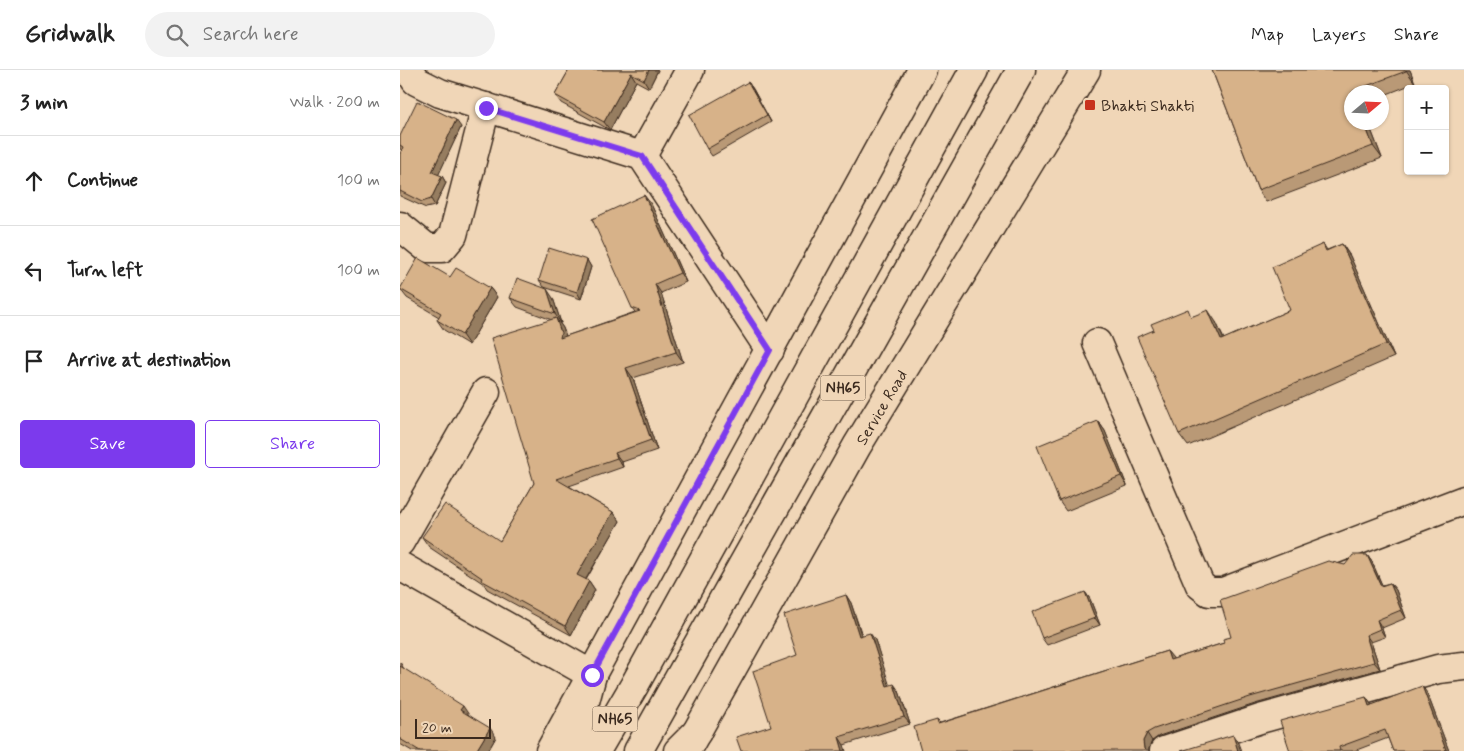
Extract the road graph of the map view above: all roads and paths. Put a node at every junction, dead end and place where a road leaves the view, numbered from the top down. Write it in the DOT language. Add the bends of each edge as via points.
graph roads {
  1 [pos="408,70"];
  2 [pos="690,70"];
  3 [pos="922,70"];
  4 [pos="974,70"];
  5 [pos="1021,70"];
  6 [pos="1086,70"];
  7 [pos="486,108"];
  8 [pos="642,156"];
  9 [pos="400,226"];
  10 [pos="1097,343"];
  11 [pos="770,350"];
  12 [pos="486,392"];
  13 [pos="1464,500"];
  14 [pos="400,542"];
  15 [pos="400,566"];
  16 [pos="1464,666"];
  17 [pos="592,675"];
  18 [pos="692,742"];
  19 [pos="1175,749"];
  20 [pos="550,751"];
  21 [pos="572,751"];
  22 [pos="596,751"];
  23 [pos="638,751"];
  24 [pos="678,751"];
  1 -- 7 [label="main road" via="416,81 440,93"];
  2 -- 8 [label="main road"];
  3 -- 11 [label="main road"];
  4 -- 22 [label="main road, NH65"];
  5 -- 23 [label="main road, NH65"];
  6 -- 18 [label="main road, Service Road" via="857,446"];
  7 -- 8 [label="main road"];
  7 -- 9 [label="main road" via="453,236 442,248 427,248"];
  8 -- 11 [label="main road"];
  10 -- 13 [label="main road" via="1200,585 1209,592 1223,592"];
  11 -- 17 [label="main road"];
  12 -- 14 [label="main road"];
  15 -- 17 [label="main road"];
  16 -- 19 [label="main road" via="1438,669 1260,719"];
  17 -- 20 [label="main road"];
  17 -- 21 [label="main road"];
  18 -- 24 [label="main road, Service Road"];
}
